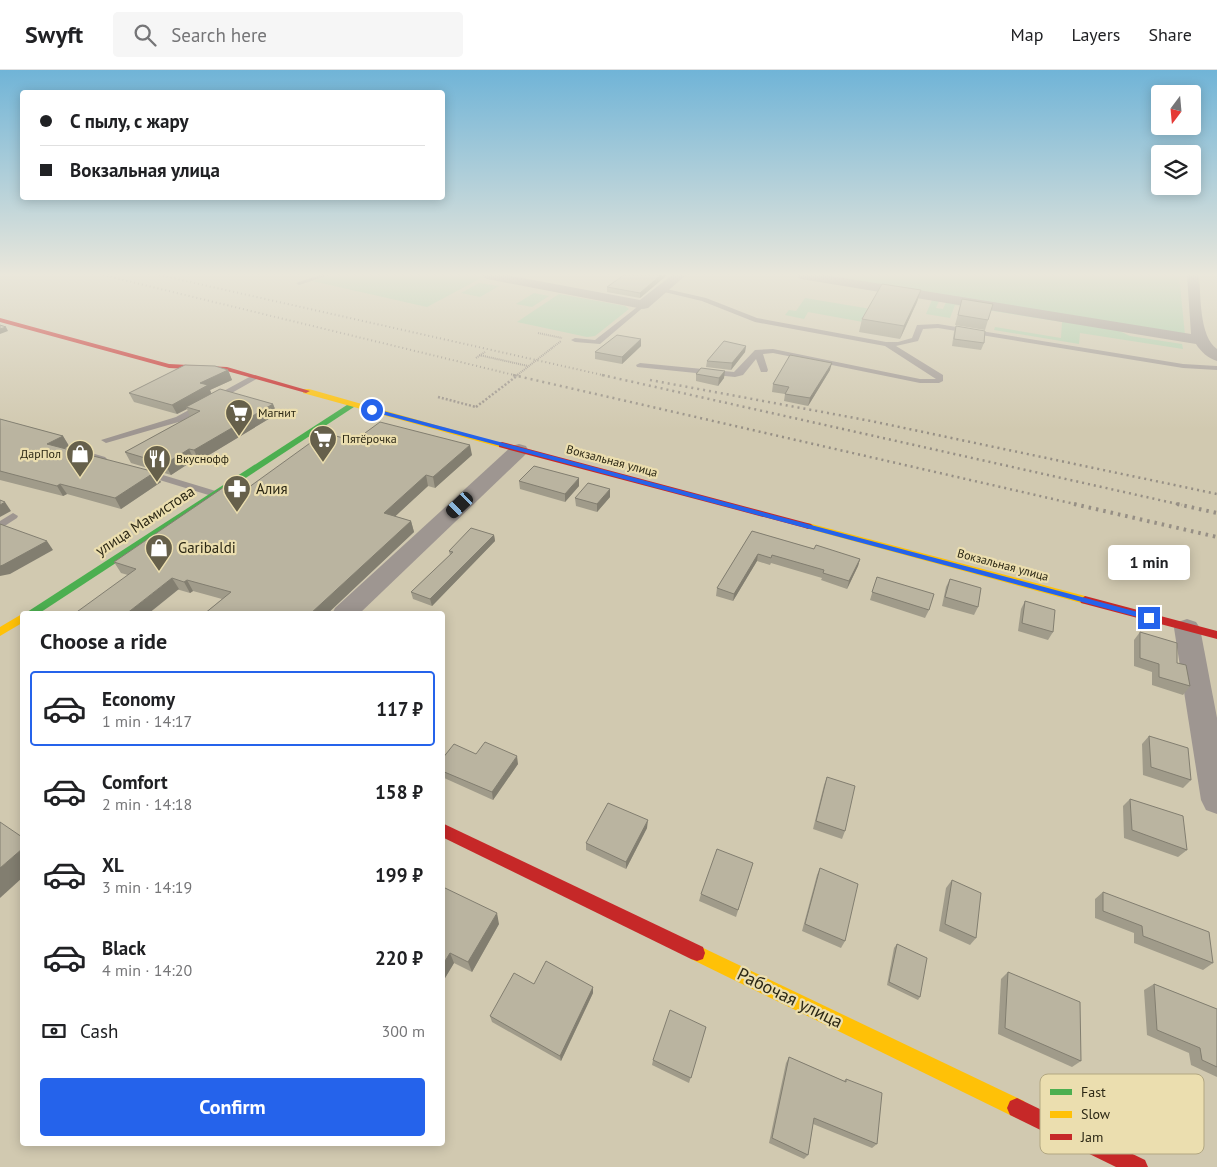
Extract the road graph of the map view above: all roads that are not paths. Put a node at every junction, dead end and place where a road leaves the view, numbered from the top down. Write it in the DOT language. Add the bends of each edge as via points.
graph roads {
  1 [pos="20,326"];
  2 [pos="617,326"];
  3 [pos="789,326"];
  4 [pos="922,326"];
  5 [pos="939,326"];
  6 [pos="1116,326"];
  7 [pos="1197,326"];
  8 [pos="575,340"];
  9 [pos="1201,340"];
  10 [pos="886,344"];
  11 [pos="758,352"];
  12 [pos="1217,356"];
  13 [pos="640,365"];
  14 [pos="1217,368"];
  15 [pos="764,370"];
  16 [pos="256,377"];
  17 [pos="353,405"];
  18 [pos="106,440"];
  19 [pos="519,450"];
  20 [pos="78,452"];
  21 [pos="114,463"];
  22 [pos="133,469"];
  23 [pos="215,494"];
  24 [pos="13,516"];
  25 [pos="0,526"];
  26 [pos="34,611"];
  27 [pos="347,611"];
  28 [pos="1187,628"];
  29 [pos="1217,636"];
  30 [pos="1217,800"];
  31 [pos="445,830"];
  32 [pos="1040,1119"];
  33 [pos="1111,1154"];
  34 [pos="1138,1167"];
  1 -- 16 [label="street, Вокзальная улица" via="169,366 225,368"];
  2 -- 8 [label="lane" via="597,342"];
  3 -- 10 [label="lane"];
  4 -- 10 [label="lane" via="915,339 909,342"];
  5 -- 14 [label="lane" via="1183,366"];
  6 -- 9 [label="street"];
  7 -- 9 [label="street"];
  9 -- 12 [label="street"];
  10 -- 11 [label="lane" via="940,377 939,381 920,381 773,351"];
  11 -- 13 [label="lane" via="735,375"];
  11 -- 15 [label="lane"];
  16 -- 17 [label="street, Вокзальная улица"];
  16 -- 18 [label="lane" via="179,418"];
  17 -- 19 [label="street, Вокзальная улица"];
  17 -- 23 [label="street, улица Мамистова"];
  19 -- 27 [label="street"];
  19 -- 28 [label="street, Вокзальная улица"];
  20 -- 21 [label="lane"];
  22 -- 23 [label="lane"];
  23 -- 26 [label="street, улица Мамистова"];
  24 -- 25 [label="lane"];
  28 -- 29 [label="street, Вокзальная улица"];
  28 -- 30 [label="street"];
  31 -- 32 [label="street, Рабочая улица"];
  33 -- 34 [label="street, Рабочая улица"];
}
